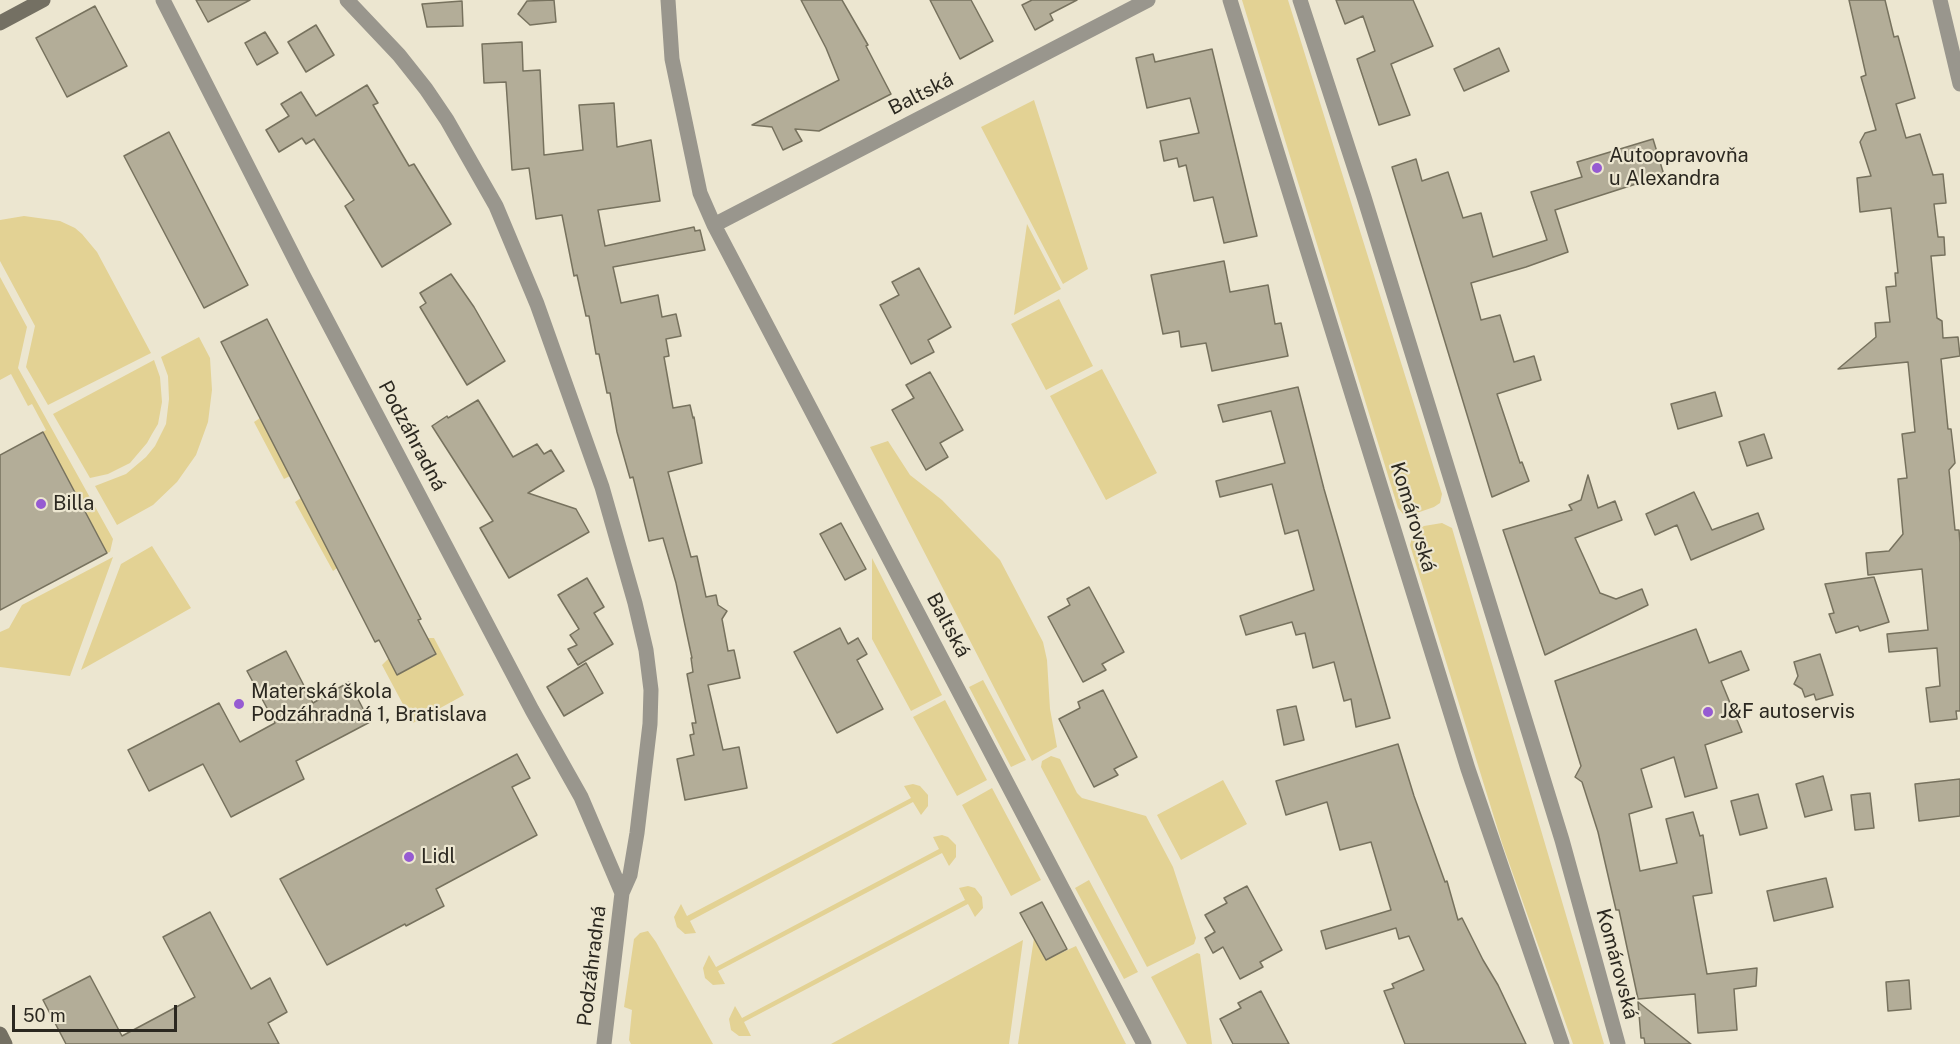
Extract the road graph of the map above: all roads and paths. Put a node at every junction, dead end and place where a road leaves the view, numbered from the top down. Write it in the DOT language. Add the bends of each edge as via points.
graph roads {
  1 [pos="43,0"];
  2 [pos="163,0"];
  3 [pos="347,0"];
  4 [pos="668,0"];
  5 [pos="1148,0"];
  6 [pos="1230,0"];
  7 [pos="1300,0"];
  8 [pos="1940,0"];
  9 [pos="0,23"];
  10 [pos="1960,84"];
  11 [pos="714,225"];
  12 [pos="622,893"];
  13 [pos="0,1034"];
  14 [pos="5,1044"];
  15 [pos="604,1044"];
  16 [pos="1144,1044"];
  17 [pos="1562,1044"];
  18 [pos="1618,1044"];
  1 -- 9 [label="main road"];
  2 -- 12 [label="street, Podzáhradná" via="304,277 581,797"];
  3 -- 12 [label="street, Podzáhradná" via="426,89 496,206 537,304 602,487 635,603 651,690 637,833 630,875"];
  4 -- 11 [label="street, Baltská" via="672,59 700,192"];
  5 -- 11 [label="street, Baltská"];
  6 -- 17 [label="street, Komárovská" via="1468,769"];
  7 -- 18 [label="street, Komárovská" via="1562,840"];
  8 -- 10 [label="street"];
  11 -- 16 [label="street, Baltská"];
  12 -- 15 [label="street, Podzáhradná"];
  13 -- 14 [label="main road"];
}
